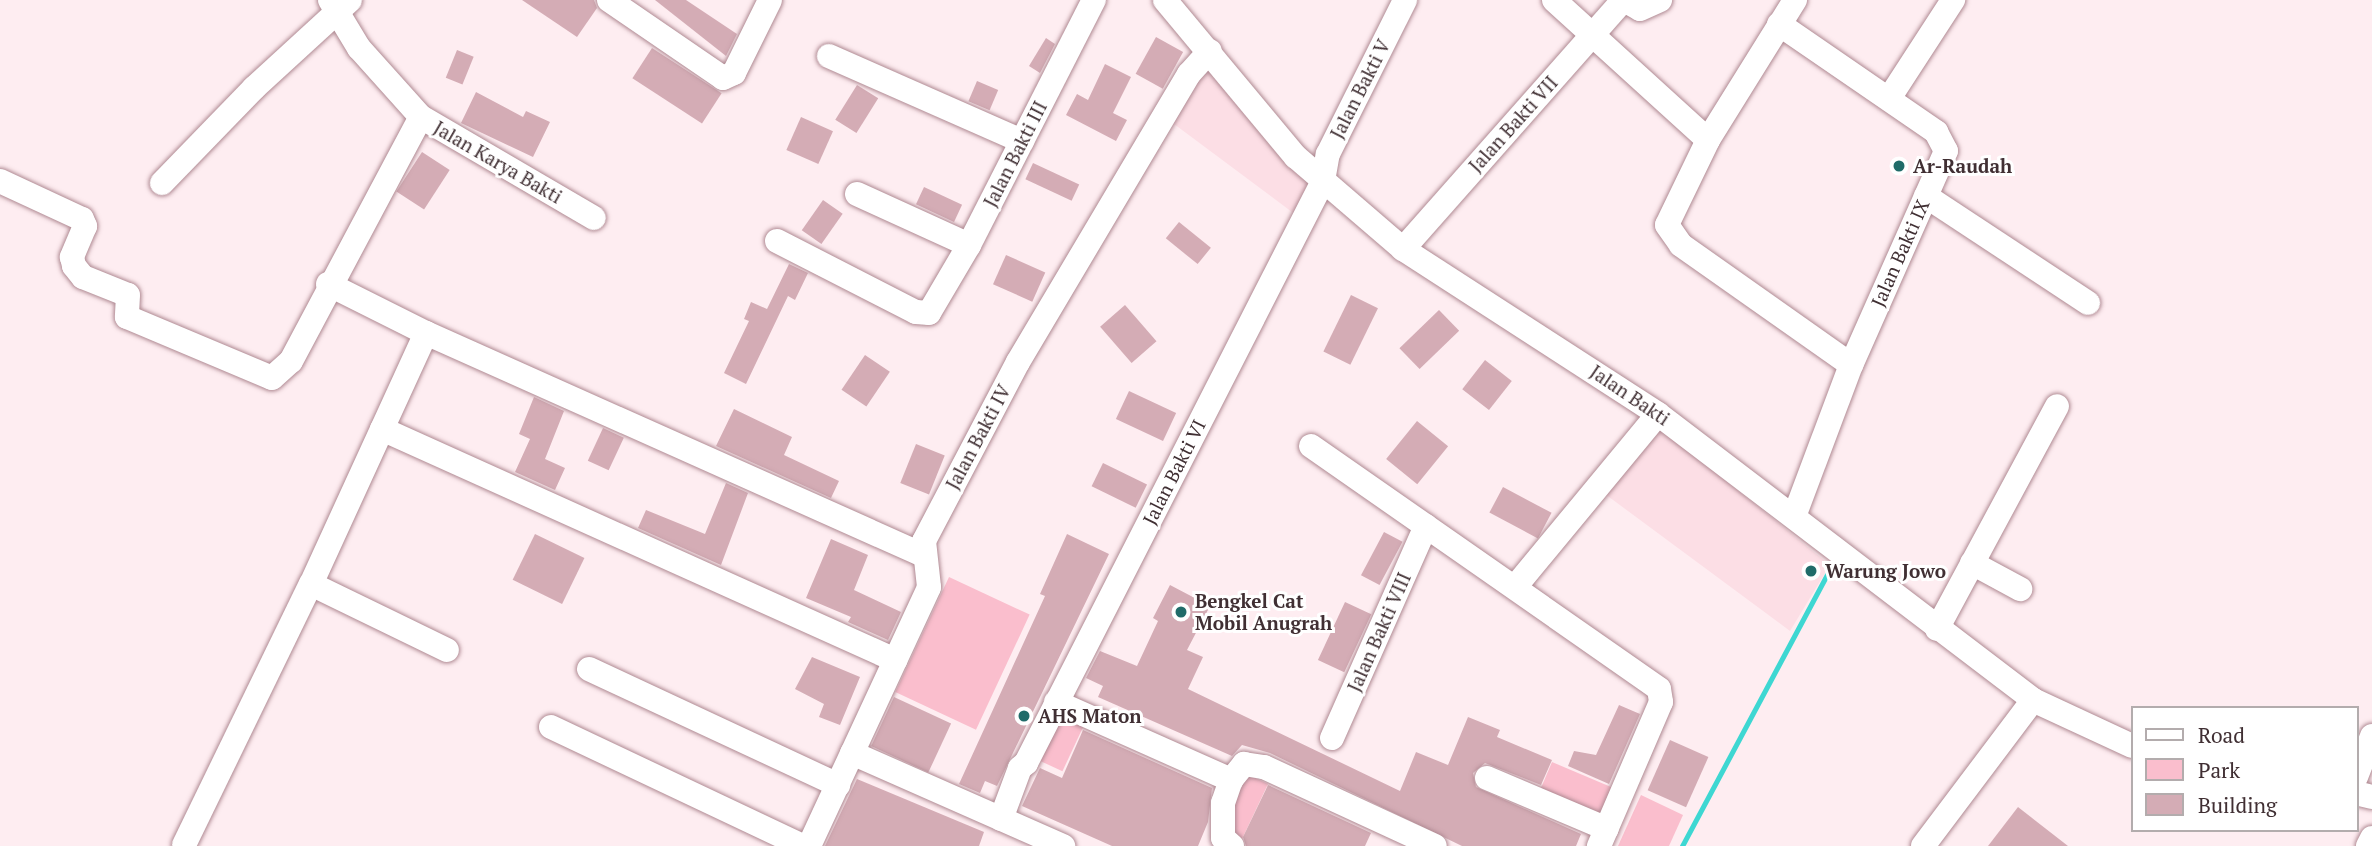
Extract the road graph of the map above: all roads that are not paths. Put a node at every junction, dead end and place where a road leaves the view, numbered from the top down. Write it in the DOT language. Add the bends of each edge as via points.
graph roads {
  1 [pos="609,0"];
  2 [pos="770,0"];
  3 [pos="1094,0"];
  4 [pos="1165,0"];
  5 [pos="1405,0"];
  6 [pos="1554,0"];
  7 [pos="1624,0"];
  8 [pos="1660,0"];
  9 [pos="1795,0"];
  10 [pos="1953,0"];
  11 [pos="339,5"];
  12 [pos="1189,10"];
  13 [pos="1779,24"];
  14 [pos="1592,35"];
  15 [pos="1210,51"];
  16 [pos="829,56"];
  17 [pos="1890,97"];
  18 [pos="421,117"];
  19 [pos="1708,140"];
  20 [pos="1022,141"];
  21 [pos="0,181"];
  22 [pos="1323,181"];
  23 [pos="162,183"];
  24 [pos="857,194"];
  25 [pos="1926,196"];
  26 [pos="594,218"];
  27 [pos="777,241"];
  28 [pos="969,245"];
  29 [pos="1403,249"];
  30 [pos="328,284"];
  31 [pos="2088,303"];
  32 [pos="426,333"];
  33 [pos="1851,365"];
  34 [pos="2057,406"];
  35 [pos="1658,414"];
  36 [pos="382,429"];
  37 [pos="1311,446"];
  38 [pos="1795,514"];
  39 [pos="1426,526"];
  40 [pos="923,555"];
  41 [pos="1972,563"];
  42 [pos="311,584"];
  43 [pos="1515,587"];
  44 [pos="2020,589"];
  45 [pos="1937,629"];
  46 [pos="447,650"];
  47 [pos="895,660"];
  48 [pos="589,668"];
  49 [pos="2033,700"];
  50 [pos="1056,702"];
  51 [pos="551,727"];
  52 [pos="2372,736"];
  53 [pos="1332,738"];
  54 [pos="2130,745"];
  55 [pos="852,753"];
  56 [pos="2358,772"];
  57 [pos="1487,778"];
  58 [pos="1231,779"];
  59 [pos="838,785"];
  60 [pos="1004,813"];
  61 [pos="1603,837"];
  62 [pos="2372,838"];
  63 [pos="184,845"];
  64 [pos="803,846"];
  65 [pos="809,846"];
  66 [pos="1063,846"];
  67 [pos="1232,846"];
  68 [pos="1435,846"];
  69 [pos="1923,846"];
  70 [pos="2368,846"];
  1 -- 2 [label="street" via="723,78 734,73"];
  3 -- 20 [label="street, Jalan Bakti III"];
  4 -- 12 [label="street, Jalan Bakti"];
  5 -- 22 [label="street, Jalan Bakti V" via="1328,154"];
  6 -- 14 [label="street"];
  7 -- 8 [label="street" via="1640,9"];
  7 -- 14 [label="street, Jalan Bakti VII"];
  9 -- 13 [label="street"];
  10 -- 17 [label="street"];
  11 -- 18 [label="street, Jalan Karya Bakti" via="365,56"];
  11 -- 23 [label="street"];
  12 -- 15 [label="street, Jalan Bakti"];
  13 -- 17 [label="street, Jalan Bakti IX"];
  13 -- 19 [label="street"];
  14 -- 19 [label="street"];
  14 -- 29 [label="street, Jalan Bakti VII"];
  15 -- 22 [label="street, Jalan Bakti" via="1296,157"];
  15 -- 40 [label="street, Jalan Bakti IV" via="1189,74 1018,362 923,541"];
  16 -- 20 [label="street"];
  17 -- 25 [label="street, Jalan Bakti IX" via="1936,132 1944,144 1946,156"];
  18 -- 26 [label="street, Jalan Karya Bakti"];
  18 -- 30 [label="street"];
  19 -- 33 [label="street" via="1669,216 1670,234"];
  20 -- 28 [label="street, Jalan Bakti III"];
  21 -- 30 [label="street" via="82,219 85,226 72,257 74,266 83,277 128,295 127,317 265,377 277,376 291,361"];
  22 -- 29 [label="street, Jalan Bakti"];
  22 -- 50 [label="street, Jalan Bakti VI"];
  24 -- 28 [label="street"];
  25 -- 31 [label="street"];
  25 -- 33 [label="street, Jalan Bakti IX"];
  27 -- 28 [label="street, Jalan Bakti III" via="926,314 935,307"];
  29 -- 35 [label="street, Jalan Bakti"];
  30 -- 32 [label="street"];
  32 -- 36 [label="street"];
  32 -- 40 [label="street"];
  33 -- 38 [label="street, Jalan Bakti IX"];
  34 -- 41 [label="street"];
  35 -- 38 [label="street, Jalan Bakti"];
  35 -- 43 [label="street"];
  36 -- 42 [label="street"];
  36 -- 47 [label="street"];
  37 -- 39 [label="street"];
  38 -- 45 [label="street, Jalan Bakti"];
  39 -- 43 [label="street"];
  39 -- 53 [label="street, Jalan Bakti VIII"];
  40 -- 47 [label="street, Jalan Bakti IV" via="930,565 929,586"];
  41 -- 44 [label="street"];
  41 -- 45 [label="street"];
  42 -- 46 [label="street"];
  42 -- 63 [label="street"];
  43 -- 61 [label="street" via="1659,689 1662,696"];
  45 -- 49 [label="street, Jalan Bakti"];
  47 -- 55 [label="street, Jalan Bakti IV"];
  48 -- 59 [label="street"];
  49 -- 54 [label="street, Jalan Bakti"];
  49 -- 69 [label="street"];
  50 -- 58 [label="street"];
  50 -- 60 [label="street, Jalan Bakti VI" via="1026,763 1021,787"];
  51 -- 64 [label="street"];
  52 -- 56 [label="street"];
  55 -- 59 [label="street, Jalan Bakti IV"];
  55 -- 60 [label="street"];
  57 -- 61 [label="street"];
  58 -- 67 [label="street" via="1223,803 1222,835"];
  58 -- 68 [label="street" via="1244,764 1264,767"];
  59 -- 65 [label="street, Jalan Bakti IV"];
  60 -- 66 [label="street"];
  62 -- 70 [label="street"];
}
